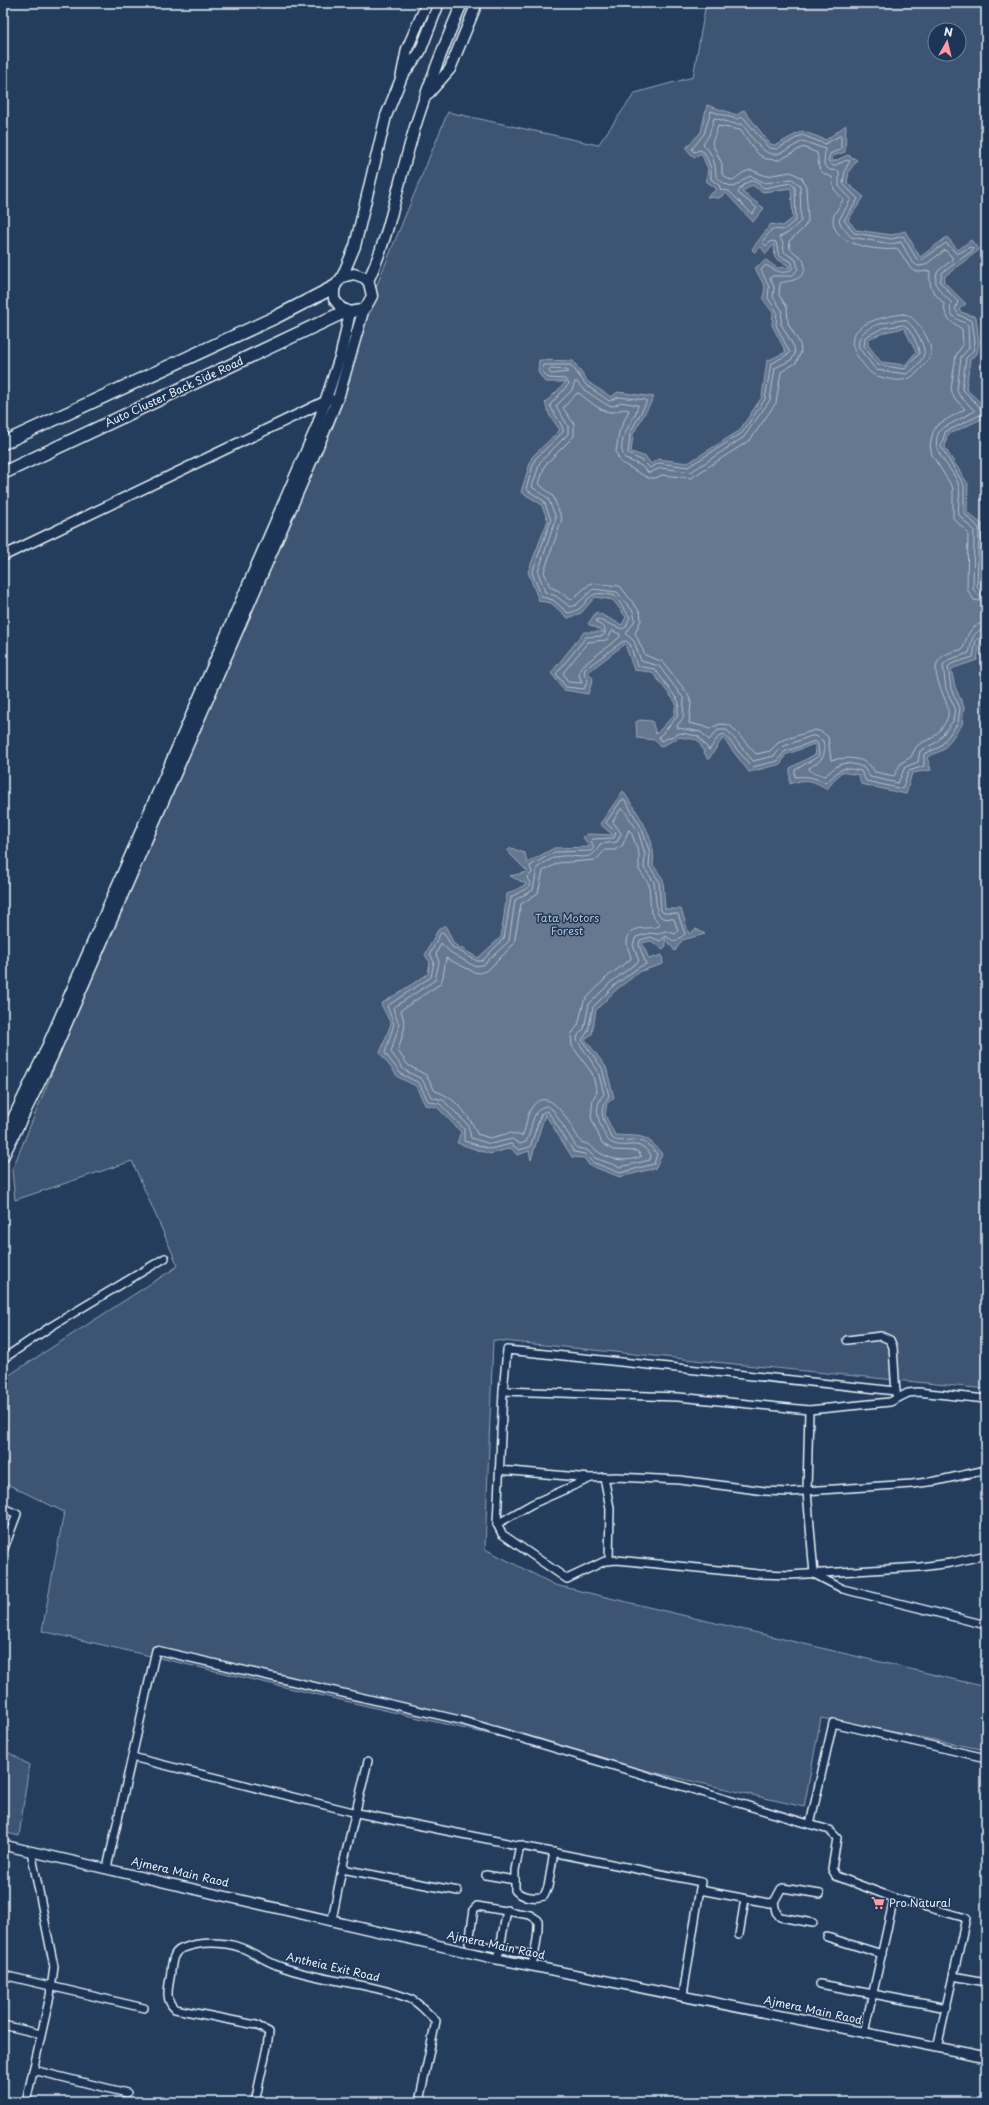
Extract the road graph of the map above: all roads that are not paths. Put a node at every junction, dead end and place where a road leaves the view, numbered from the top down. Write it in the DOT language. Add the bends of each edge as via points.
graph roads {
  1 [pos="427,3"];
  2 [pos="438,3"];
  3 [pos="462,3"];
  4 [pos="477,3"];
  5 [pos="401,79"];
  6 [pos="426,96"];
  7 [pos="342,277"];
  8 [pos="368,282"];
  9 [pos="334,286"];
  10 [pos="364,308"];
  11 [pos="348,311"];
  12 [pos="338,395"];
  13 [pos="327,400"];
  14 [pos="3,443"];
  15 [pos="3,473"];
  16 [pos="3,556"];
  17 [pos="170,775"];
  18 [pos="57,1036"];
  19 [pos="3,1139"];
  20 [pos="3,1157"];
  21 [pos="165,1258"];
  22 [pos="847,1340"];
  23 [pos="3,1359"];
  24 [pos="503,1391"];
  25 [pos="896,1395"];
  26 [pos="986,1399"];
  27 [pos="809,1410"];
  28 [pos="499,1470"];
  29 [pos="986,1470"];
  30 [pos="604,1477"];
  31 [pos="591,1478"];
  32 [pos="807,1491"];
  33 [pos="3,1508"];
  34 [pos="497,1524"];
  35 [pos="3,1551"];
  36 [pos="986,1555"];
  37 [pos="609,1561"];
  38 [pos="814,1574"];
  39 [pos="986,1624"];
  40 [pos="132,1758"];
  41 [pos="986,1758"];
  42 [pos="368,1761"];
  43 [pos="357,1813"];
  44 [pos="810,1824"];
  45 [pos="3,1845"];
  46 [pos="520,1845"];
  47 [pos="31,1851"];
  48 [pos="554,1852"];
  49 [pos="107,1868"];
  50 [pos="342,1869"];
  51 [pos="486,1875"];
  52 [pos="515,1880"];
  53 [pos="700,1890"];
  54 [pos="458,1891"];
  55 [pos="820,1894"];
  56 [pos="894,1898"];
  57 [pos="745,1899"];
  58 [pos="774,1902"];
  59 [pos="507,1910"];
  60 [pos="332,1920"];
  61 [pos="813,1923"];
  62 [pos="739,1935"];
  63 [pos="827,1937"];
  64 [pos="500,1949"];
  65 [pos="882,1954"];
  66 [pos="534,1955"];
  67 [pos="498,1959"];
  68 [pos="532,1966"];
  69 [pos="3,1975"];
  70 [pos="953,1976"];
  71 [pos="986,1982"];
  72 [pos="820,1984"];
  73 [pos="52,1987"];
  74 [pos="873,1994"];
  75 [pos="683,1995"];
  76 [pos="144,2008"];
  77 [pos="947,2008"];
  78 [pos="3,2025"];
  79 [pos="864,2033"];
  80 [pos="41,2034"];
  81 [pos="937,2048"];
  82 [pos="986,2057"];
  83 [pos="33,2070"];
  84 [pos="127,2093"];
  85 [pos="26,2102"];
  86 [pos="255,2102"];
  87 [pos="419,2102"];
  1 -- 5 [label="main road" via="407,49"];
  2 -- 5 [label="main road" via="420,52"];
  3 -- 6 [label="main road"];
  4 -- 6 [label="main road" via="450,69"];
  5 -- 7 [label="main road" via="386,116 355,246"];
  6 -- 8 [label="main road" via="409,147 384,243"];
  7 -- 8 [label="main road" via="360,275"];
  7 -- 9 [label="main road"];
  8 -- 10 [label="main road" via="372,296"];
  9 -- 11 [label="main road" via="334,299"];
  9 -- 14 [label="main road" via="276,316"];
  10 -- 11 [label="main road, Auto Cluster Back Side Road"];
  10 -- 12 [label="main road"];
  11 -- 13 [label="main road" via="341,354"];
  11 -- 15 [label="main road, Auto Cluster Back Side Road"];
  12 -- 13 [label="street"];
  12 -- 17 [label="main road"];
  13 -- 16 [label="street"];
  13 -- 17 [label="main road"];
  17 -- 18 [label="main road"];
  18 -- 19 [label="main road"];
  18 -- 20 [label="main road"];
  21 -- 23 [label="street" via="50,1327"];
  22 -- 25 [label="street" via="881,1336 890,1340 893,1347"];
  24 -- 25 [label="street" via="507,1350"];
  24 -- 27 [label="street" via="678,1397"];
  24 -- 28 [label="street"];
  25 -- 26 [label="street" via="918,1392"];
  25 -- 27 [label="street" via="890,1402"];
  27 -- 32 [label="street"];
  28 -- 31 [label="street"];
  28 -- 34 [label="street"];
  29 -- 32 [label="street" via="918,1484"];
  30 -- 31 [label="street"];
  30 -- 32 [label="street" via="680,1480 765,1491"];
  30 -- 37 [label="street" via="610,1508"];
  31 -- 34 [label="street" via="532,1504"];
  32 -- 38 [label="street"];
  33 -- 35 [label="street" via="17,1514"];
  34 -- 37 [label="street" via="502,1534 567,1579"];
  36 -- 38 [label="street" via="920,1567"];
  37 -- 38 [label="street" via="759,1574"];
  38 -- 39 [label="street" via="843,1589"];
  40 -- 43 [label="street"];
  40 -- 44 [label="street" via="156,1650 460,1720"];
  40 -- 49 [label="street"];
  41 -- 44 [label="street" via="833,1723"];
  42 -- 43 [label="street"];
  43 -- 46 [label="street"];
  43 -- 50 [label="street"];
  44 -- 56 [label="street" via="836,1835 833,1875"];
  45 -- 47 [label="street, Ajmera Main Raod"];
  46 -- 48 [label="street"];
  46 -- 52 [label="street"];
  47 -- 49 [label="street, Ajmera Main Raod"];
  47 -- 73 [label="street" via="52,1948"];
  48 -- 52 [label="street" via="544,1896 537,1898 517,1893"];
  48 -- 53 [label="street" via="701,1882"];
  49 -- 60 [label="street, Ajmera Main Raod"];
  50 -- 54 [label="street"];
  50 -- 60 [label="street"];
  51 -- 52 [label="street"];
  53 -- 57 [label="street"];
  53 -- 75 [label="street"];
  55 -- 58 [label="street" via="783,1888"];
  56 -- 65 [label="street"];
  56 -- 70 [label="street" via="966,1918"];
  57 -- 58 [label="street"];
  57 -- 62 [label="street"];
  58 -- 61 [label="street" via="780,1917"];
  59 -- 64 [label="street"];
  59 -- 64 [label="street" via="477,1906 474,1909 468,1940 472,1945"];
  59 -- 66 [label="street" via="530,1915 538,1920"];
  60 -- 67 [label="street, Ajmera Main Raod"];
  63 -- 65 [label="street"];
  64 -- 66 [label="street"];
  64 -- 67 [label="street"];
  65 -- 74 [label="street"];
  66 -- 68 [label="street"];
  67 -- 68 [label="street, Ajmera Main Raod"];
  68 -- 75 [label="street, Ajmera Main Raod"];
  69 -- 73 [label="street"];
  70 -- 71 [label="street"];
  70 -- 77 [label="street"];
  72 -- 74 [label="street"];
  73 -- 76 [label="street"];
  73 -- 80 [label="street"];
  74 -- 77 [label="street"];
  74 -- 79 [label="street"];
  75 -- 79 [label="street, Ajmera Main Raod"];
  77 -- 81 [label="street"];
  78 -- 80 [label="street"];
  79 -- 81 [label="street, Ajmera Main Raod"];
  80 -- 83 [label="street"];
  81 -- 82 [label="street, Ajmera Main Raod"];
  83 -- 84 [label="street"];
  83 -- 85 [label="street"];
  86 -- 87 [label="street, Antheia Exit Road" via="269,2032 256,2025 175,2009 170,2005 167,1991 174,1955 180,1949 208,1943 227,1944 249,1950 263,1960 281,1967 410,1998 436,2021"];
}
